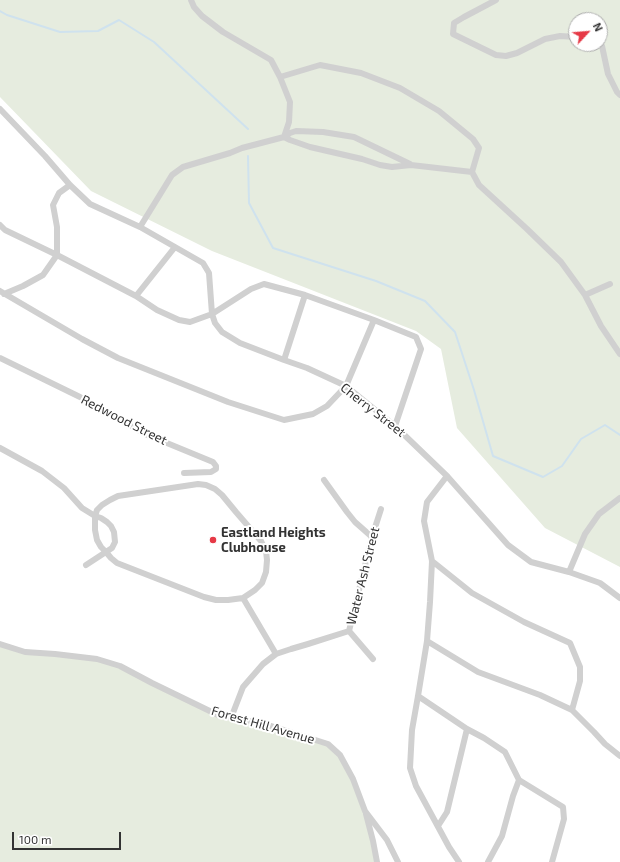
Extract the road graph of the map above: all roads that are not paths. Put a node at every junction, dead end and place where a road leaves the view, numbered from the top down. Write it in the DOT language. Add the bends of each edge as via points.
graph roads {
  1 [pos="191,0"];
  2 [pos="496,0"];
  3 [pos="568,36"];
  4 [pos="603,52"];
  5 [pos="280,77"];
  6 [pos="620,95"];
  7 [pos="0,109"];
  8 [pos="284,137"];
  9 [pos="411,165"];
  10 [pos="472,172"];
  11 [pos="70,185"];
  12 [pos="0,225"];
  13 [pos="140,227"];
  14 [pos="175,247"];
  15 [pos="57,255"];
  16 [pos="610,284"];
  17 [pos="2,292"];
  18 [pos="305,295"];
  19 [pos="585,295"];
  20 [pos="136,296"];
  21 [pos="212,314"];
  22 [pos="374,320"];
  23 [pos="620,354"];
  24 [pos="0,358"];
  25 [pos="284,360"];
  26 [pos="346,386"];
  27 [pos="396,426"];
  28 [pos="0,448"];
  29 [pos="184,473"];
  30 [pos="447,476"];
  31 [pos="324,480"];
  32 [pos="620,498"];
  33 [pos="381,509"];
  34 [pos="95,516"];
  35 [pos="372,537"];
  36 [pos="106,552"];
  37 [pos="432,561"];
  38 [pos="86,565"];
  39 [pos="569,572"];
  40 [pos="243,598"];
  41 [pos="620,598"];
  42 [pos="349,631"];
  43 [pos="427,641"];
  44 [pos="0,644"];
  45 [pos="276,654"];
  46 [pos="373,658"];
  47 [pos="418,696"];
  48 [pos="572,710"];
  49 [pos="231,718"];
  50 [pos="467,729"];
  51 [pos="620,756"];
  52 [pos="519,780"];
  53 [pos="365,811"];
  54 [pos="438,826"];
  55 [pos="377,862"];
  56 [pos="398,862"];
  57 [pos="459,862"];
  58 [pos="488,862"];
  59 [pos="552,862"];
  1 -- 5 [label="street" via="202,16 223,32 271,60"];
  2 -- 3 [label="street" via="454,23 453,34 496,55 506,56 545,39"];
  4 -- 6 [label="street" via="608,74"];
  5 -- 8 [label="street" via="290,102 289,122"];
  5 -- 10 [label="street" via="320,65 361,73 400,88 439,111 473,139 480,148"];
  7 -- 11 [label="street, Cherry Street"];
  8 -- 9 [label="street" via="310,147 380,165"];
  8 -- 9 [label="street" via="296,131 307,131 354,137"];
  8 -- 13 [label="street" via="184,167 172,175"];
  9 -- 10 [label="street"];
  10 -- 19 [label="street" via="479,186 561,262"];
  11 -- 13 [label="street, Cherry Street" via="90,204"];
  11 -- 15 [label="street" via="59,193 53,204 57,227"];
  12 -- 15 [label="street" via="5,230"];
  13 -- 14 [label="street, Cherry Street"];
  14 -- 20 [label="street"];
  14 -- 21 [label="street, Cherry Street" via="203,263 209,273"];
  15 -- 17 [label="street" via="43,275 23,286"];
  15 -- 20 [label="street"];
  16 -- 19 [label="street"];
  17 -- 26 [label="street" via="118,358 228,402 284,420 313,414 327,406"];
  18 -- 21 [label="street" via="264,284 251,289"];
  18 -- 22 [label="street"];
  18 -- 25 [label="street"];
  19 -- 23 [label="street" via="601,326"];
  20 -- 21 [label="street" via="179,320 190,322"];
  21 -- 25 [label="street, Cherry Street" via="222,332 240,343"];
  22 -- 26 [label="street"];
  22 -- 27 [label="street" via="416,337 422,349"];
  24 -- 29 [label="street, Redwood Street" via="80,397 145,434 213,462 216,466 211,472"];
  25 -- 26 [label="street, Cherry Street"];
  26 -- 27 [label="street, Cherry Street"];
  27 -- 30 [label="street, Cherry Street"];
  28 -- 34 [label="street" via="42,471 64,488 82,508"];
  30 -- 37 [label="street" via="428,502 424,521"];
  30 -- 39 [label="street, Cherry Street" via="508,545 531,562"];
  31 -- 35 [label="street" via="347,512"];
  32 -- 39 [label="street" via="599,514 585,534"];
  33 -- 35 [label="street, Water Ash Street"];
  34 -- 36 [label="street" via="97,540"];
  34 -- 36 [label="street" via="107,522 114,532 115,542"];
  34 -- 40 [label="street" via="102,505 118,496 198,484 215,489 261,541 266,551 266,572 262,583"];
  35 -- 42 [label="street, Water Ash Street"];
  36 -- 38 [label="street"];
  36 -- 40 [label="street" via="117,563 204,597 216,600"];
  37 -- 43 [label="street"];
  37 -- 48 [label="street" via="472,593 524,622 570,643 580,667 580,681"];
  39 -- 41 [label="street, Cherry Street" via="600,583"];
  40 -- 45 [label="street"];
  42 -- 45 [label="street, Water Ash Street"];
  42 -- 46 [label="street"];
  43 -- 47 [label="street"];
  43 -- 48 [label="street" via="478,672"];
  44 -- 49 [label="street, Forest Hill Avenue" via="25,652 97,659 120,666 218,715"];
  45 -- 49 [label="street, Water Ash Street" via="263,664 243,687"];
  47 -- 50 [label="street"];
  47 -- 54 [label="street" via="412,730 410,768 416,786"];
  48 -- 51 [label="street"];
  49 -- 53 [label="street, Forest Hill Avenue" via="265,724 328,744 340,754 353,778"];
  50 -- 52 [label="street" via="505,752"];
  50 -- 54 [label="street" via="447,812"];
  52 -- 58 [label="street" via="502,836"];
  52 -- 59 [label="street" via="563,807 564,819"];
  53 -- 55 [label="street"];
  53 -- 56 [label="street, Forest Hill Avenue" via="387,840"];
  54 -- 57 [label="street"];
}
